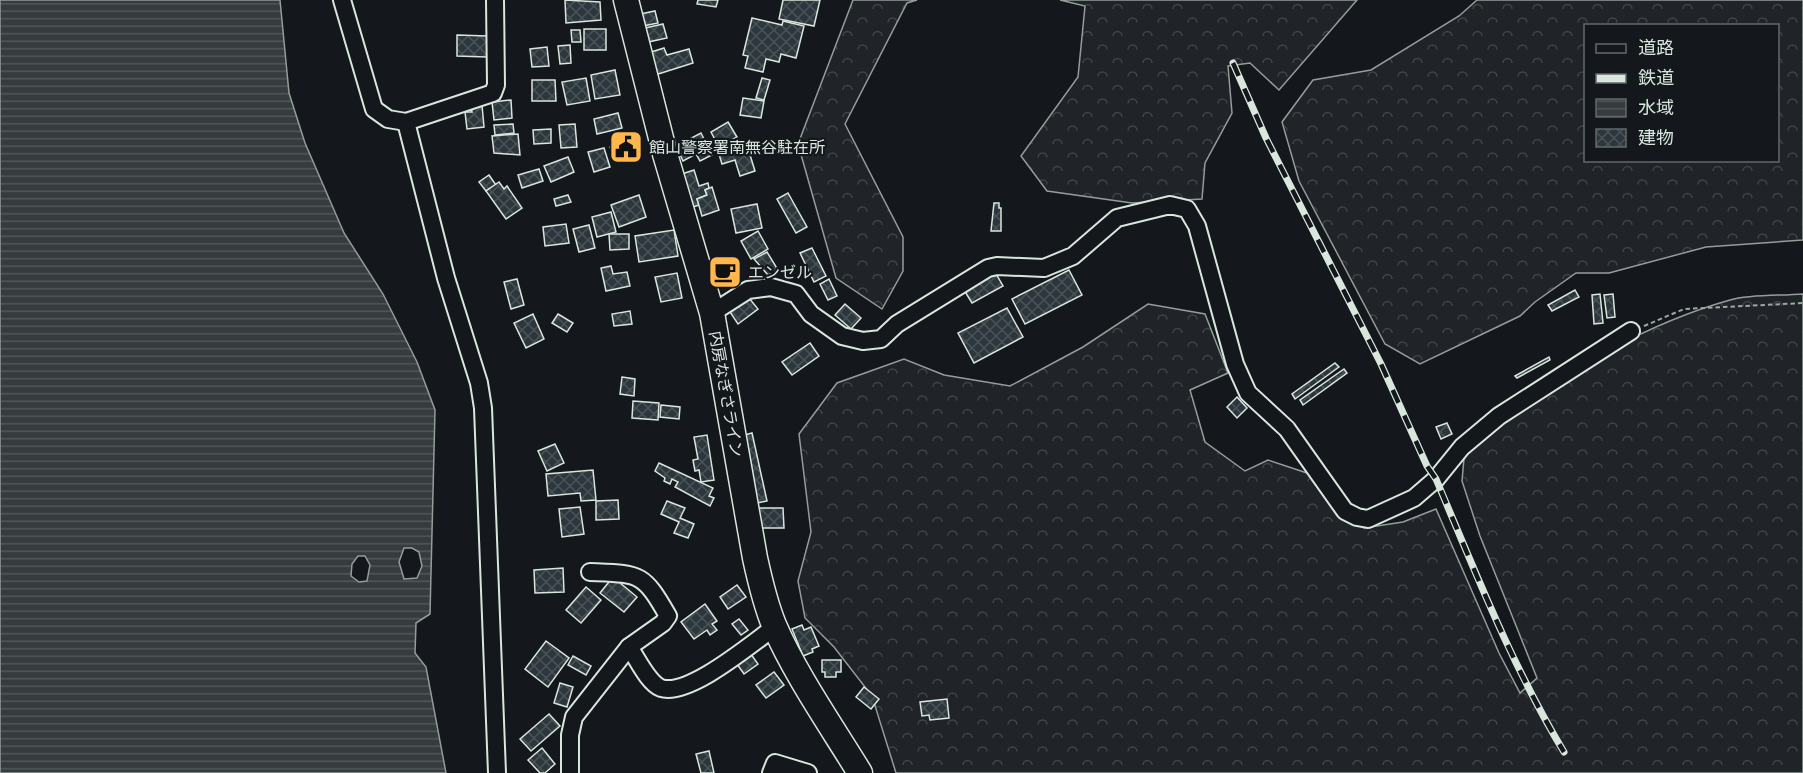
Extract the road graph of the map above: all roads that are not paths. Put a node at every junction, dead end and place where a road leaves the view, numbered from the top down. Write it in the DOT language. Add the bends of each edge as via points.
graph roads {
  1 [pos="342,0"];
  2 [pos="495,0"];
  3 [pos="626,0"];
  4 [pos="406,122"];
  5 [pos="712,313"];
  6 [pos="1631,331"];
  7 [pos="590,572"];
  8 [pos="775,627"];
  9 [pos="629,647"];
  10 [pos="497,773"];
  11 [pos="570,773"];
  12 [pos="771,773"];
  13 [pos="808,773"];
  14 [pos="860,773"];
  1 -- 4 [label="street" via="374,109 388,119"];
  2 -- 4 [label="street" via="493,93"];
  3 -- 5 [label="highway, 内房なぎさライン" via="665,154"];
  4 -- 10 [label="street" via="483,408"];
  5 -- 6 [label="street" via="748,290 771,287 796,294 812,314 842,336 863,341 880,339 897,324 988,268 1044,268 1073,256 1117,218 1170,205 1187,208 1197,226 1235,364 1248,393 1287,429 1346,511 1368,519 1414,498 1462,447 1499,416"];
  5 -- 8 [label="highway, 内房なぎさライン" via="754,558"];
  7 -- 9 [label="street" via="627,573 650,585 668,616"];
  8 -- 9 [label="street" via="702,678 672,688 660,687 652,681"];
  8 -- 14 [label="highway, 内房なぎさライン"];
  9 -- 11 [label="street" via="574,717"];
  12 -- 13 [label="street" via="776,763"];
}
